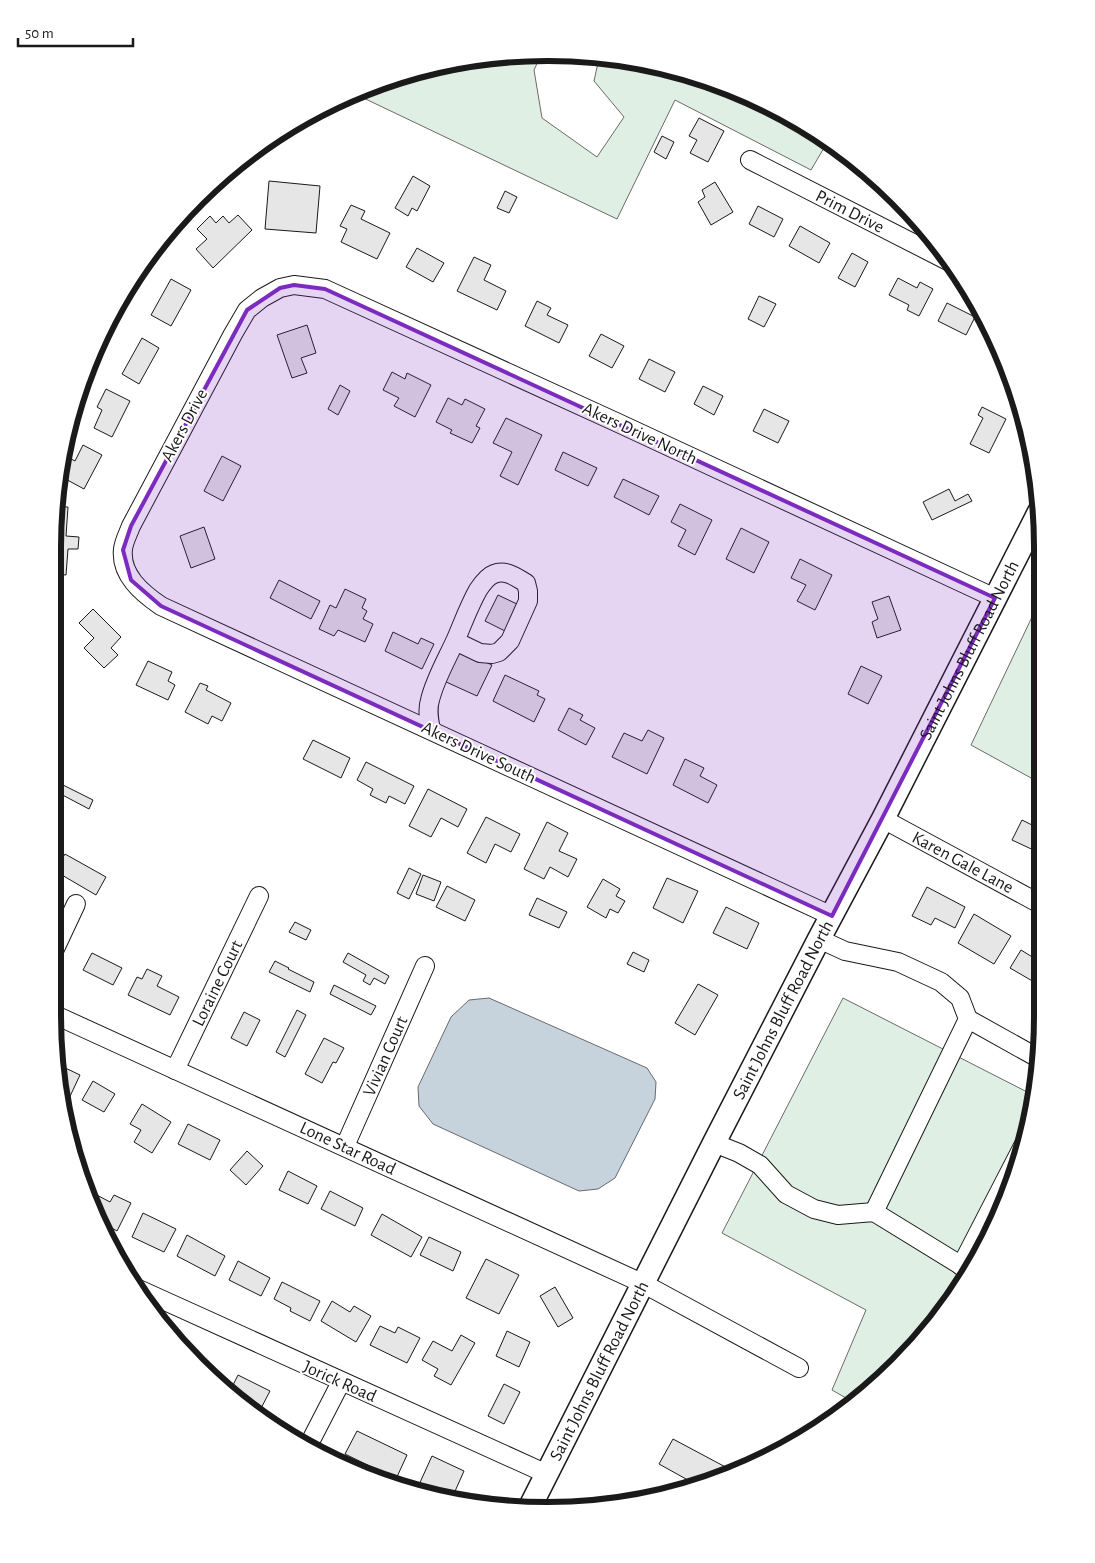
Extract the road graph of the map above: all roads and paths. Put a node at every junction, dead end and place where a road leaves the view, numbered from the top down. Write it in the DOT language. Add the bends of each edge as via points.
graph roads {
  1 [pos="750,160"];
  2 [pos="936,255"];
  3 [pos="280,288"];
  4 [pos="1033,529"];
  5 [pos="131,580"];
  6 [pos="995,598"];
  7 [pos="455,641"];
  8 [pos="431,730"];
  9 [pos="884,819"];
  10 [pos="259,896"];
  11 [pos="1034,901"];
  12 [pos="76,904"];
  13 [pos="832,916"];
  14 [pos="61,935"];
  15 [pos="819,939"];
  16 [pos="425,966"];
  17 [pos="61,1018"];
  18 [pos="968,1019"];
  19 [pos="1032,1055"];
  20 [pos="175,1070"];
  21 [pos="714,1143"];
  22 [pos="345,1146"];
  23 [pos="999,1196"];
  24 [pos="874,1212"];
  25 [pos="971,1254"];
  26 [pos="964,1267"];
  27 [pos="644,1284"];
  28 [pos="152,1298"];
  29 [pos="799,1368"];
  30 [pos="341,1382"];
  31 [pos="311,1441"];
  32 [pos="547,1474"];
  33 [pos="533,1502"];
  1 -- 2 [label="street, Prim Drive"];
  3 -- 5 [label="street, Akers Drive" via="247,310 131,526 125,540 123,561"];
  3 -- 6 [label="street, Akers Drive North" via="294,284 325,289"];
  4 -- 6 [label="main road, Saint Johns Bluff Road North"];
  5 -- 8 [label="street, Akers Drive South" via="162,606"];
  6 -- 9 [label="main road, Saint Johns Bluff Road North"];
  7 -- 7 [label="street" via="487,579 494,574 508,573 526,584 528,600 510,641 499,652 480,653"];
  7 -- 8 [label="street" via="429,700"];
  8 -- 13 [label="street, Akers Drive South"];
  9 -- 11 [label="street, Karen Gale Lane"];
  9 -- 13 [label="main road, Saint Johns Bluff Road North"];
  10 -- 20 [label="street, Loraine Court"];
  12 -- 14 [label="street"];
  13 -- 15 [label="main road, Saint Johns Bluff Road North"];
  15 -- 18 [label="street" via="845,951 898,962 941,982 960,998"];
  15 -- 21 [label="main road, Saint Johns Bluff Road North"];
  16 -- 22 [label="street, Vivian Court"];
  17 -- 20 [label="street, Lone Star Road"];
  18 -- 19 [label="street"];
  18 -- 24 [label="street"];
  20 -- 22 [label="street, Lone Star Road"];
  21 -- 24 [label="street" via="760,1166 786,1194 814,1209 838,1215"];
  21 -- 27 [label="main road, Saint Johns Bluff Road North"];
  22 -- 27 [label="street, Lone Star Road"];
  23 -- 25 [label="street"];
  24 -- 26 [label="street"];
  27 -- 29 [label="street, Lone Star Road"];
  27 -- 32 [label="main road, Saint Johns Bluff Road North"];
  28 -- 30 [label="street, Jorick Road"];
  30 -- 31 [label="street"];
  30 -- 32 [label="street, Jorick Road"];
  32 -- 33 [label="main road, Saint Johns Bluff Road North"];
}
